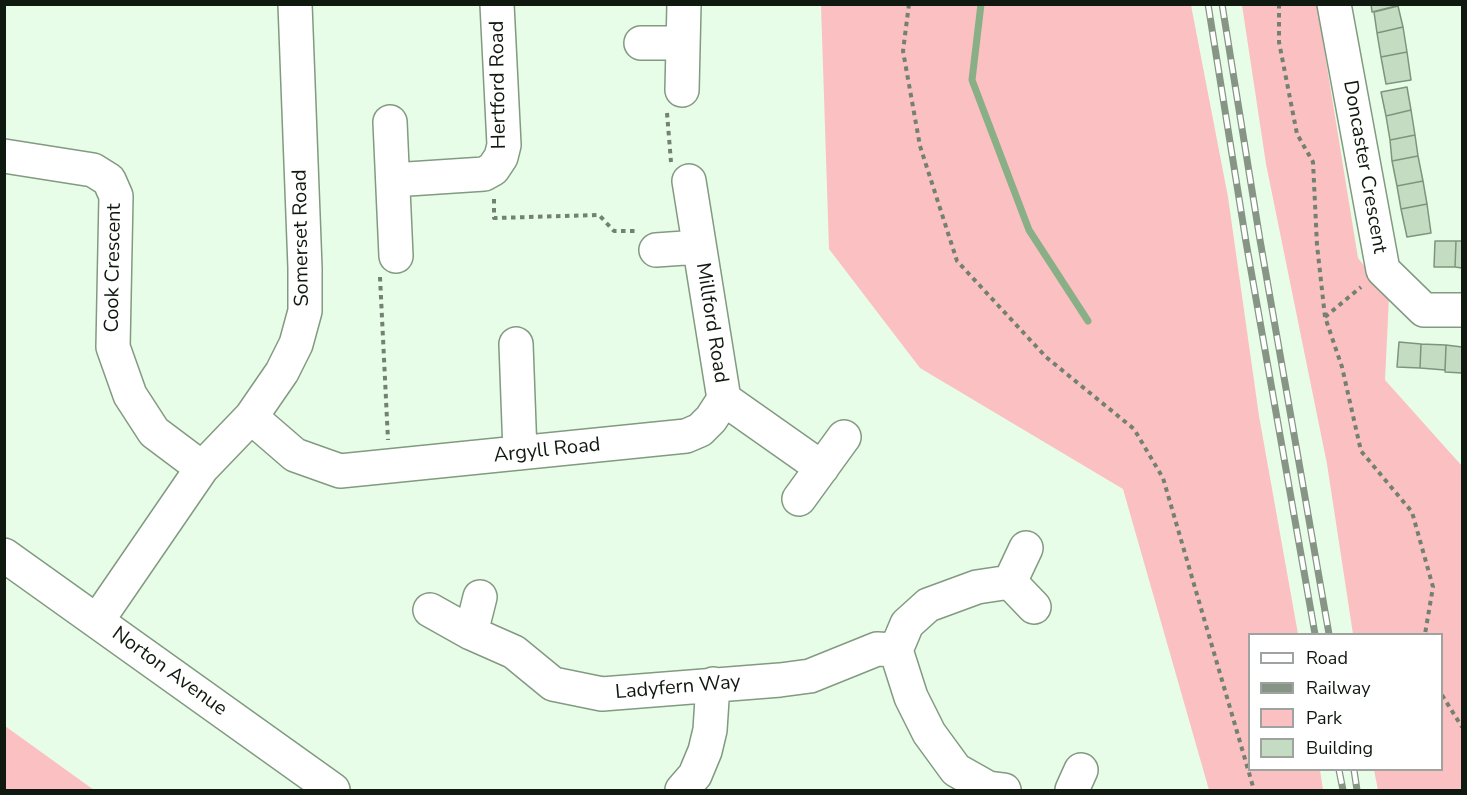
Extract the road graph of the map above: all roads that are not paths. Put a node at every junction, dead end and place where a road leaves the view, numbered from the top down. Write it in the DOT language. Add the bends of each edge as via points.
graph roads {
  1 [pos="295,4"];
  2 [pos="496,4"];
  3 [pos="684,4"];
  4 [pos="1334,4"];
  5 [pos="641,43"];
  6 [pos="683,43"];
  7 [pos="682,90"];
  8 [pos="390,122"];
  9 [pos="4,156"];
  10 [pos="393,180"];
  11 [pos="689,181"];
  12 [pos="699,247"];
  13 [pos="656,249"];
  14 [pos="396,256"];
  15 [pos="1462,310"];
  16 [pos="516,344"];
  17 [pos="724,399"];
  18 [pos="251,417"];
  19 [pos="844,437"];
  20 [pos="520,453"];
  21 [pos="202,468"];
  22 [pos="822,468"];
  23 [pos="799,499"];
  24 [pos="1026,548"];
  25 [pos="4,555"];
  26 [pos="1010,582"];
  27 [pos="480,597"];
  28 [pos="1034,607"];
  29 [pos="430,610"];
  30 [pos="97,621"];
  31 [pos="471,633"];
  32 [pos="896,650"];
  33 [pos="713,684"];
  34 [pos="333,790"];
  35 [pos="682,790"];
  36 [pos="1004,790"];
  1 -- 18 [label="street, Somerset Road" via="304,311 296,344 282,372"];
  2 -- 10 [label="street, Hertford Road" via="504,145 501,157 493,170 484,174"];
  3 -- 6 [label="street"];
  4 -- 15 [label="street, Doncaster Crescent" via="1383,270 1424,310"];
  5 -- 6 [label="street"];
  6 -- 7 [label="street"];
  8 -- 10 [label="street"];
  9 -- 21 [label="street, Cook Crescent" via="93,170 109,180 116,196 113,346 130,395 154,432"];
  10 -- 14 [label="street"];
  11 -- 12 [label="street, Millford Road"];
  12 -- 13 [label="street, Millford Road"];
  12 -- 17 [label="street, Millford Road"];
  16 -- 20 [label="street"];
  17 -- 20 [label="street, Argyll Road" via="700,430 686,436"];
  17 -- 22 [label="street"];
  18 -- 20 [label="street, Argyll Road" via="295,455 340,471"];
  18 -- 21 [label="street, Somerset Road"];
  19 -- 22 [label="street"];
  21 -- 30 [label="street, Somerset Road"];
  22 -- 23 [label="street"];
  24 -- 26 [label="street"];
  25 -- 30 [label="street, Norton Avenue"];
  26 -- 28 [label="street"];
  26 -- 32 [label="street" via="977,587 928,604 907,624"];
  27 -- 31 [label="street"];
  29 -- 31 [label="street, Ladyfern Way"];
  30 -- 34 [label="street, Norton Avenue"];
  31 -- 33 [label="street, Ladyfern Way" via="514,652 553,684 602,694"];
  32 -- 33 [label="street, Ladyfern Way" via="877,649 810,676"];
  32 -- 36 [label="street" via="911,697 929,733 956,770 988,788"];
  33 -- 35 [label="street" via="705,751 695,775"];
}
